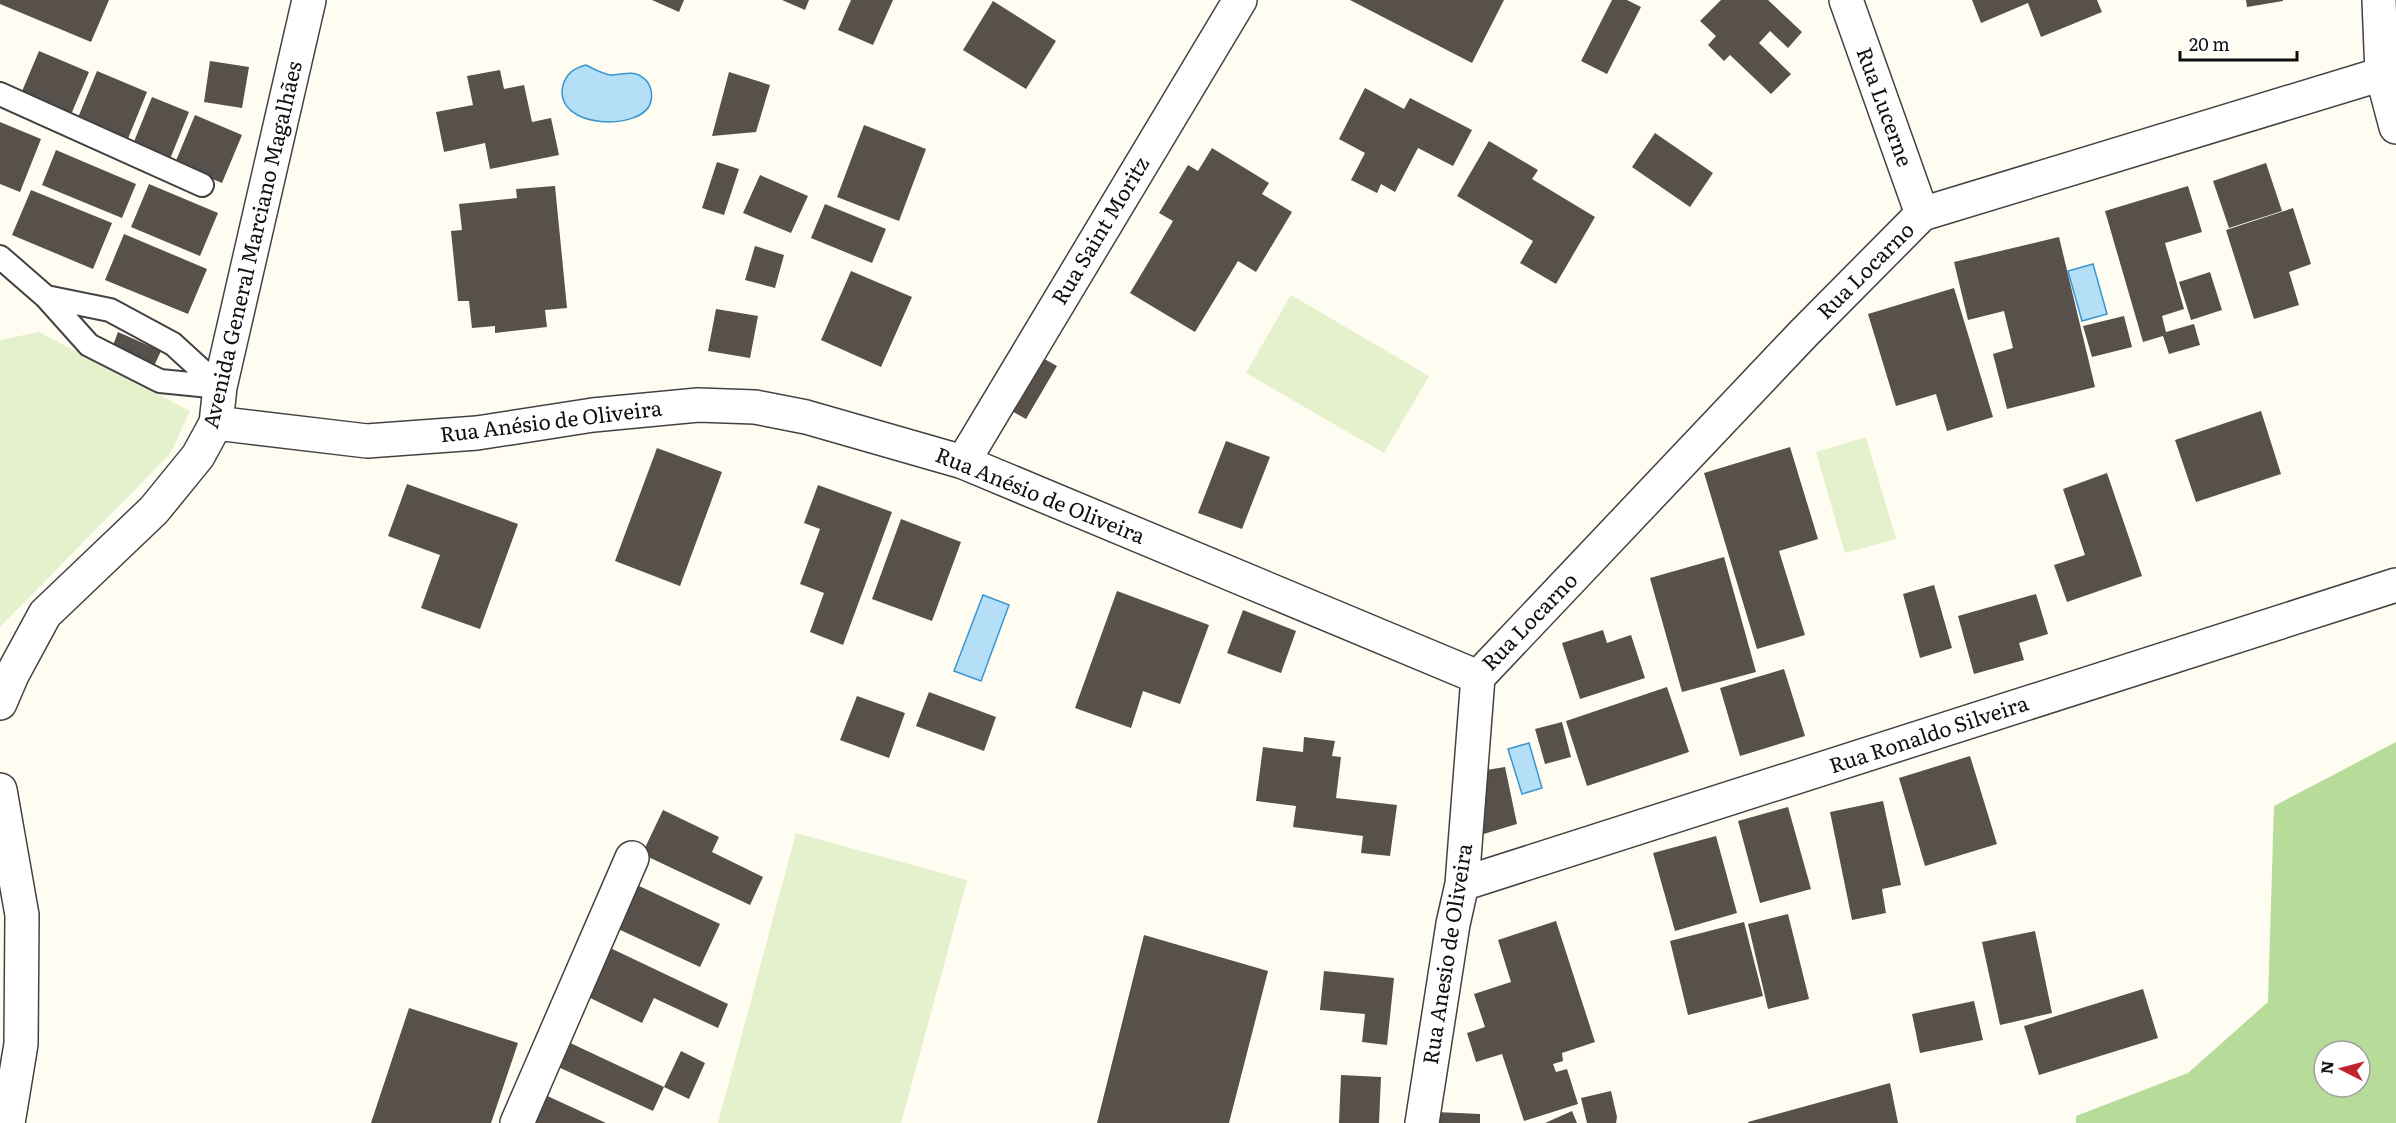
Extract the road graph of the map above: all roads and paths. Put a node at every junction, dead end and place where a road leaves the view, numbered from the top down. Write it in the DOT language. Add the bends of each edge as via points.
graph roads {
  1 [pos="309,0"];
  2 [pos="1240,0"];
  3 [pos="1846,0"];
  4 [pos="2379,0"];
  5 [pos="2382,74"];
  6 [pos="0,94"];
  7 [pos="2396,127"];
  8 [pos="202,185"];
  9 [pos="1922,214"];
  10 [pos="0,257"];
  11 [pos="46,297"];
  12 [pos="220,387"];
  13 [pos="216,423"];
  14 [pos="963,462"];
  15 [pos="2396,585"];
  16 [pos="1478,677"];
  17 [pos="0,703"];
  18 [pos="0,790"];
  19 [pos="632,858"];
  20 [pos="1462,884"];
  21 [pos="8,1123"];
  22 [pos="517,1123"];
  23 [pos="1422,1123"];
  1 -- 12 [label="street, Avenida General Marciano Magalhães"];
  2 -- 14 [label="street, Rua Saint Moritz"];
  3 -- 9 [label="street, Rua Lucerne"];
  4 -- 5 [label="street"];
  5 -- 7 [label="street"];
  5 -- 9 [label="street, Rua Locarno"];
  6 -- 8 [label="lane"];
  9 -- 16 [label="street, Rua Locarno"];
  10 -- 11 [label="lane"];
  11 -- 12 [label="lane" via="110,310 173,344"];
  11 -- 12 [label="lane" via="89,345 160,381"];
  12 -- 13 [label="street, Avenida General Marciano Magalhães"];
  13 -- 14 [label="street, Rua Anésio de Oliveira" via="367,441 477,433 593,415 698,405 755,407 806,417"];
  13 -- 17 [label="street, Avenida General Marciano Magalhães" via="198,456 154,510 45,614"];
  14 -- 16 [label="street, Rua Anésio de Oliveira"];
  15 -- 20 [label="street, Rua Ronaldo Silveira"];
  16 -- 20 [label="street, Rua Anesio de Oliveira"];
  18 -- 21 [label="street" via="22,915 21,1044"];
  19 -- 22 [label="street"];
  20 -- 23 [label="street, Rua Anesio de Oliveira" via="1452,924"];
}
